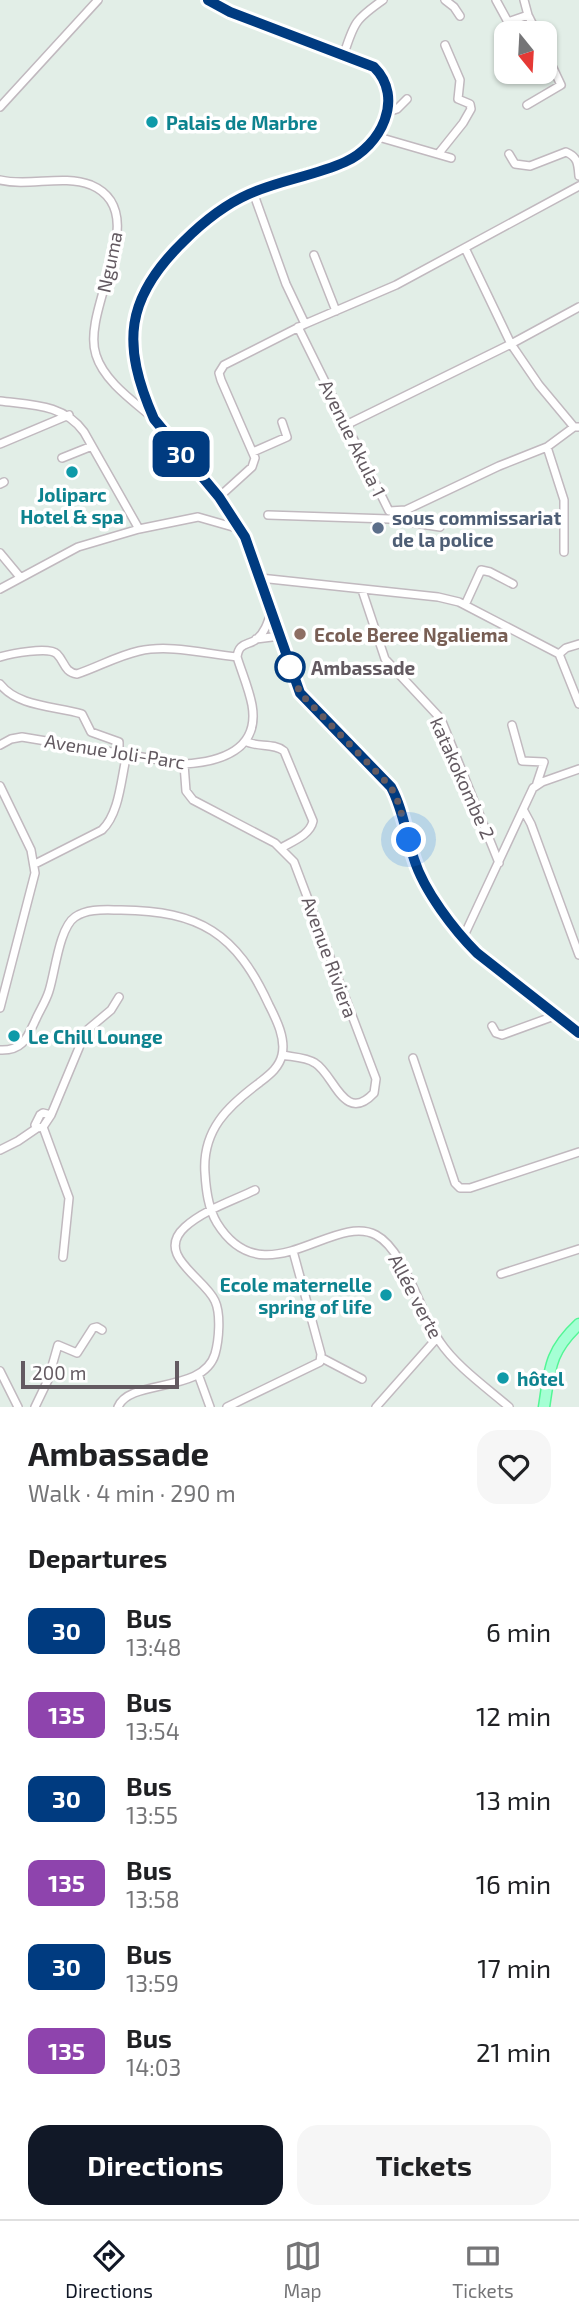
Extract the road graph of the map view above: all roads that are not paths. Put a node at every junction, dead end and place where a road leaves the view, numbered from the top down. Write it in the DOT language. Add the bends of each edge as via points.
graph roads {
  1 [pos="98,0"];
  2 [pos="383,0"];
  3 [pos="445,0"];
  4 [pos="496,0"];
  5 [pos="524,0"];
  6 [pos="216,2"];
  7 [pos="528,15"];
  8 [pos="460,16"];
  9 [pos="531,21"];
  10 [pos="444,45"];
  11 [pos="344,54"];
  12 [pos="557,76"];
  13 [pos="407,99"];
  14 [pos="527,105"];
  15 [pos="0,107"];
  16 [pos="388,112"];
  17 [pos="375,136"];
  18 [pos="439,153"];
  19 [pos="509,154"];
  20 [pos="451,158"];
  21 [pos="579,176"];
  22 [pos="0,180"];
  23 [pos="579,186"];
  24 [pos="253,192"];
  25 [pos="466,247"];
  26 [pos="314,255"];
  27 [pos="579,307"];
  28 [pos="336,312"];
  29 [pos="302,325"];
  30 [pos="512,344"];
  31 [pos="0,401"];
  32 [pos="69,415"];
  33 [pos="154,419"];
  34 [pos="282,422"];
  35 [pos="346,425"];
  36 [pos="577,427"];
  37 [pos="0,444"];
  38 [pos="92,446"];
  39 [pos="547,447"];
  40 [pos="253,452"];
  41 [pos="62,458"];
  42 [pos="219,497"];
  43 [pos="268,515"];
  44 [pos="389,515"];
  45 [pos="440,527"];
  46 [pos="139,529"];
  47 [pos="240,529"];
  48 [pos="564,552"];
  49 [pos="0,553"];
  50 [pos="22,576"];
  51 [pos="260,578"];
  52 [pos="513,584"];
  53 [pos="0,589"];
  54 [pos="362,590"];
  55 [pos="465,605"];
  56 [pos="271,612"];
  57 [pos="280,636"];
  58 [pos="256,639"];
  59 [pos="579,644"];
  60 [pos="559,654"];
  61 [pos="0,657"];
  62 [pos="237,657"];
  63 [pos="0,684"];
  64 [pos="579,704"];
  65 [pos="513,725"];
  66 [pos="245,741"];
  67 [pos="0,745"];
  68 [pos="123,753"];
  69 [pos="184,764"];
  70 [pos="579,769"];
  71 [pos="537,783"];
  72 [pos="0,786"];
  73 [pos="524,811"];
  74 [pos="281,848"];
  75 [pos="499,863"];
  76 [pos="35,864"];
  77 [pos="463,938"];
  78 [pos="579,955"];
  79 [pos="118,997"];
  80 [pos="0,1008"];
  81 [pos="557,1015"];
  82 [pos="492,1026"];
  83 [pos="579,1033"];
  84 [pos="0,1050"];
  85 [pos="282,1055"];
  86 [pos="413,1058"];
  87 [pos="40,1128"];
  88 [pos="0,1150"];
  89 [pos="579,1152"];
  90 [pos="256,1190"];
  91 [pos="211,1210"];
  92 [pos="579,1248"];
  93 [pos="293,1251"];
  94 [pos="62,1257"];
  95 [pos="501,1274"];
  96 [pos="579,1324"];
  97 [pos="102,1330"];
  98 [pos="437,1338"];
  99 [pos="322,1357"];
  100 [pos="0,1371"];
  101 [pos="198,1374"];
  102 [pos="362,1379"];
  103 [pos="18,1407"];
  104 [pos="35,1407"];
  105 [pos="118,1407"];
  106 [pos="210,1407"];
  107 [pos="227,1407"];
  108 [pos="376,1407"];
  109 [pos="509,1407"];
  110 [pos="544,1407"];
  1 -- 15 [label="street"];
  2 -- 11 [label="street" via="358,18"];
  3 -- 8 [label="street"];
  4 -- 7 [label="street" via="508,22"];
  5 -- 7 [label="street"];
  6 -- 11 [label="main road" via="230,12"];
  7 -- 9 [label="street"];
  10 -- 18 [label="street" via="460,80 458,99 471,109"];
  11 -- 16 [label="main road" via="382,75 390,97"];
  12 -- 14 [label="street" via="561,85"];
  13 -- 16 [label="street"];
  16 -- 17 [label="main road"];
  17 -- 18 [label="street"];
  17 -- 24 [label="main road" via="344,163"];
  18 -- 20 [label="street"];
  19 -- 21 [label="street" via="515,164 530,166 566,152 578,160"];
  22 -- 33 [label="street, Nguma" via="81,182 108,197 118,223 96,321 95,352 123,392"];
  23 -- 25 [label="street"];
  24 -- 29 [label="street, Avenue Akula 1"];
  24 -- 33 [label="main road" via="208,219 165,260 144,291 134,320 134,358"];
  25 -- 28 [label="street"];
  25 -- 30 [label="street"];
  26 -- 28 [label="street"];
  27 -- 30 [label="street"];
  28 -- 29 [label="street"];
  29 -- 35 [label="street, Avenue Akula 1"];
  29 -- 40 [label="street" via="224,365 219,373"];
  30 -- 35 [label="street"];
  30 -- 36 [label="street" via="539,385"];
  31 -- 32 [label="street"];
  32 -- 37 [label="street"];
  32 -- 38 [label="street"];
  33 -- 42 [label="main road"];
  34 -- 40 [label="street" via="287,437"];
  35 -- 44 [label="street, Avenue Akula 1"];
  36 -- 39 [label="street, Avenue Akula 1"];
  38 -- 41 [label="street"];
  38 -- 46 [label="street"];
  39 -- 44 [label="street, Avenue Akula 1"];
  39 -- 48 [label="street" via="564,500"];
  40 -- 42 [label="street" via="255,463"];
  42 -- 47 [label="main road"];
  43 -- 44 [label="street"];
  44 -- 45 [label="street"];
  46 -- 47 [label="street" via="204,517"];
  46 -- 50 [label="street" via="78,547"];
  47 -- 51 [label="main road"];
  49 -- 50 [label="street"];
  50 -- 53 [label="street"];
  51 -- 54 [label="street"];
  51 -- 56 [label="main road"];
  52 -- 55 [label="street" via="481,570"];
  54 -- 55 [label="street" via="438,597"];
  54 -- 75 [label="street, katakokombe 2" via="385,659 441,719"];
  55 -- 60 [label="street"];
  56 -- 57 [label="main road"];
  56 -- 58 [label="street"];
  57 -- 58 [label="street"];
  57 -- 77 [label="main road" via="300,693 391,787 420,875"];
  58 -- 62 [label="street" via="242,645"];
  59 -- 60 [label="street"];
  60 -- 64 [label="street"];
  61 -- 62 [label="street" via="52,651 76,674 146,650"];
  62 -- 66 [label="street" via="253,707"];
  63 -- 68 [label="street" via="20,699 82,714 91,732 119,743"];
  65 -- 71 [label="street" via="522,761 544,762"];
  66 -- 69 [label="street, Avenue Joli-Parc" via="216,760"];
  66 -- 74 [label="street" via="284,751 313,821 307,833"];
  67 -- 68 [label="street, Avenue Joli-Parc" via="22,737"];
  68 -- 69 [label="street, Avenue Joli-Parc"];
  68 -- 76 [label="street" via="107,824"];
  69 -- 74 [label="street, Avenue Riviera" via="186,791 193,800"];
  70 -- 71 [label="street"];
  71 -- 73 [label="street"];
  72 -- 76 [label="street"];
  73 -- 75 [label="street"];
  73 -- 78 [label="street"];
  74 -- 85 [label="street, Avenue Riviera" via="300,874 376,1079 374,1093 360,1102 349,1101 318,1064"];
  75 -- 77 [label="street"];
  76 -- 80 [label="street"];
  77 -- 81 [label="main road"];
  79 -- 87 [label="street" via="111,1010 86,1031 51,1115 41,1114 35,1125"];
  81 -- 82 [label="street" via="502,1035"];
  81 -- 83 [label="main road"];
  84 -- 85 [label="street" via="25,1042 48,994 69,922 90,911 131,910 181,917 210,929 234,947 273,1014"];
  85 -- 91 [label="street, Allée verte" via="278,1066 237,1099 213,1130 205,1164"];
  86 -- 89 [label="street" via="460,1188"];
  87 -- 88 [label="street"];
  87 -- 94 [label="street" via="69,1198"];
  90 -- 91 [label="street"];
  91 -- 93 [label="street, Allée verte" via="225,1233 246,1249 269,1254"];
  91 -- 101 [label="street" via="185,1227 176,1242 179,1260 217,1305 216,1352"];
  92 -- 95 [label="street"];
  93 -- 98 [label="street, Allée verte" via="345,1232 378,1235 396,1255"];
  93 -- 99 [label="street"];
  96 -- 110 [label="main road" via="555,1353"];
  97 -- 104 [label="street" via="93,1328 77,1353 58,1345"];
  98 -- 108 [label="street"];
  98 -- 109 [label="street, Allée verte"];
  99 -- 102 [label="street"];
  99 -- 107 [label="street" via="312,1367"];
  100 -- 103 [label="street"];
  101 -- 105 [label="street" via="130,1394"];
  101 -- 106 [label="street"];
}
